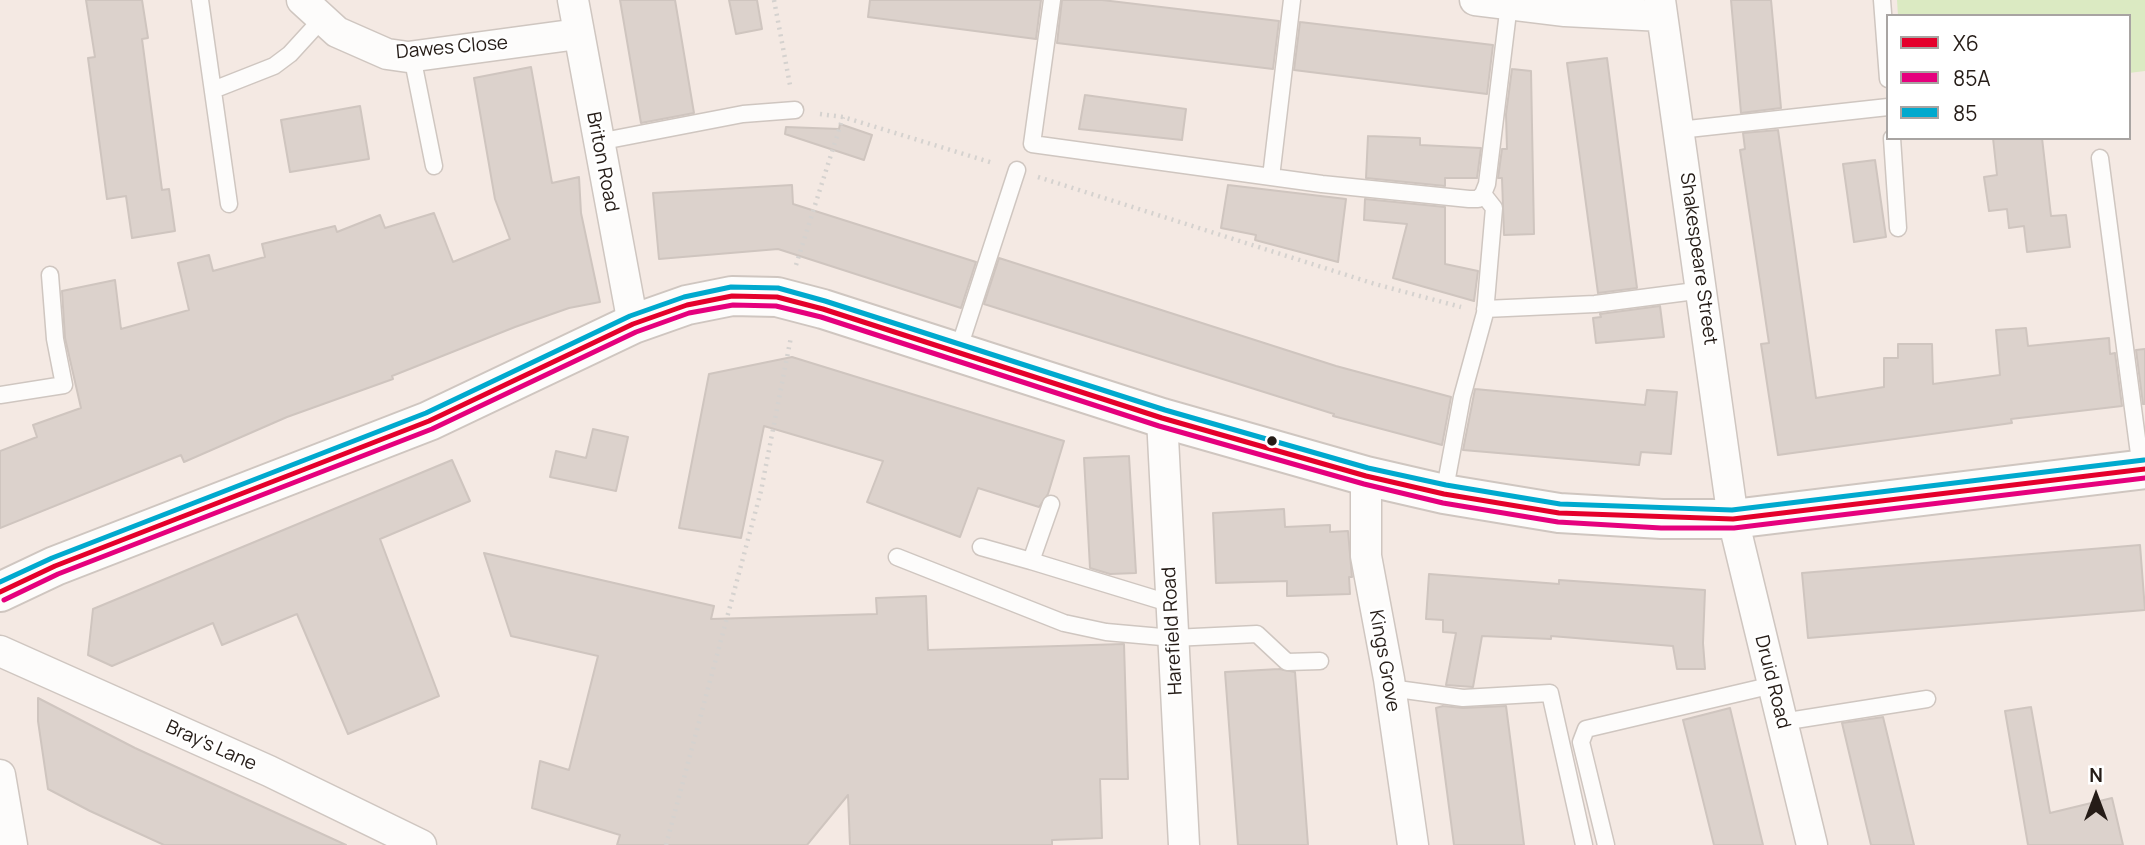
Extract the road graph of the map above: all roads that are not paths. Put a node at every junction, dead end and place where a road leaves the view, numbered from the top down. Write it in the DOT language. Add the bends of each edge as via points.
graph roads {
  1 [pos="200,0"];
  2 [pos="573,0"];
  3 [pos="1052,0"];
  4 [pos="1292,0"];
  5 [pos="1475,0"];
  6 [pos="1882,0"];
  7 [pos="1509,4"];
  8 [pos="1661,8"];
  9 [pos="312,9"];
  10 [pos="578,34"];
  11 [pos="1886,53"];
  12 [pos="412,56"];
  13 [pos="213,90"];
  14 [pos="1886,107"];
  15 [pos="795,110"];
  16 [pos="1679,130"];
  17 [pos="1892,140"];
  18 [pos="598,142"];
  19 [pos="2100,158"];
  20 [pos="434,166"];
  21 [pos="1017,170"];
  22 [pos="1272,177"];
  23 [pos="1483,194"];
  24 [pos="229,204"];
  25 [pos="1898,228"];
  26 [pos="50,275"];
  27 [pos="1703,290"];
  28 [pos="1485,311"];
  29 [pos="633,324"];
  30 [pos="958,351"];
  31 [pos="0,395"];
  32 [pos="1162,418"];
  33 [pos="2143,469"];
  34 [pos="1366,476"];
  35 [pos="1444,494"];
  36 [pos="1051,504"];
  37 [pos="1733,519"];
  38 [pos="981,547"];
  39 [pos="897,557"];
  40 [pos="1031,561"];
  41 [pos="0,592"];
  42 [pos="1172,604"];
  43 [pos="1173,638"];
  44 [pos="0,651"];
  45 [pos="1320,661"];
  46 [pos="1773,685"];
  47 [pos="1390,688"];
  48 [pos="1927,699"];
  49 [pos="1782,722"];
  50 [pos="0,775"];
  51 [pos="12,845"];
  52 [pos="421,845"];
  53 [pos="1184,845"];
  54 [pos="1413,845"];
  55 [pos="1584,845"];
  56 [pos="1606,845"];
  57 [pos="1812,845"];
  1 -- 13 [label="lane"];
  2 -- 10 [label="street, Briton Road"];
  3 -- 22 [label="lane" via="1032,144"];
  4 -- 22 [label="lane"];
  5 -- 7 [label="street"];
  6 -- 11 [label="lane"];
  7 -- 8 [label="street" via="1565,11"];
  7 -- 23 [label="lane"];
  8 -- 16 [label="street, Shakespeare Street"];
  9 -- 12 [label="street, Dawes Close" via="337,32 370,49"];
  9 -- 13 [label="lane" via="290,54 274,66"];
  10 -- 12 [label="street, Dawes Close"];
  10 -- 18 [label="street, Briton Road"];
  12 -- 20 [label="lane"];
  13 -- 24 [label="lane"];
  14 -- 16 [label="lane"];
  15 -- 18 [label="lane" via="743,114"];
  16 -- 27 [label="street, Shakespeare Street"];
  17 -- 25 [label="lane"];
  18 -- 29 [label="street, Briton Road"];
  19 -- 33 [label="lane"];
  21 -- 30 [label="lane"];
  22 -- 23 [label="lane" via="1469,199"];
  23 -- 28 [label="lane" via="1494,208"];
  26 -- 31 [label="lane" via="64,385"];
  27 -- 28 [label="lane" via="1595,304"];
  27 -- 37 [label="street, Shakespeare Street"];
  28 -- 35 [label="lane" via="1462,397"];
  29 -- 30 [label="highway" via="719,298 764,296"];
  29 -- 41 [label="highway" via="429,421 55,566"];
  30 -- 32 [label="highway"];
  32 -- 34 [label="highway"];
  32 -- 42 [label="street, Harefield Road"];
  33 -- 37 [label="highway"];
  34 -- 35 [label="highway"];
  34 -- 47 [label="street, Kings Grove" via="1366,556"];
  35 -- 37 [label="highway" via="1594,516"];
  36 -- 40 [label="lane"];
  37 -- 46 [label="street, Druid Road"];
  38 -- 40 [label="lane"];
  39 -- 43 [label="lane" via="1064,623"];
  40 -- 42 [label="lane"];
  42 -- 43 [label="street, Harefield Road"];
  43 -- 45 [label="lane" via="1257,634 1287,662"];
  43 -- 53 [label="street, Harefield Road"];
  44 -- 52 [label="street, Bray's Lane" via="269,771"];
  46 -- 49 [label="street, Druid Road"];
  46 -- 56 [label="lane" via="1586,729 1581,742"];
  47 -- 54 [label="street, Kings Grove"];
  47 -- 55 [label="lane" via="1463,698 1550,692"];
  48 -- 49 [label="lane"];
  49 -- 57 [label="street, Druid Road"];
  50 -- 51 [label="street"];
}
